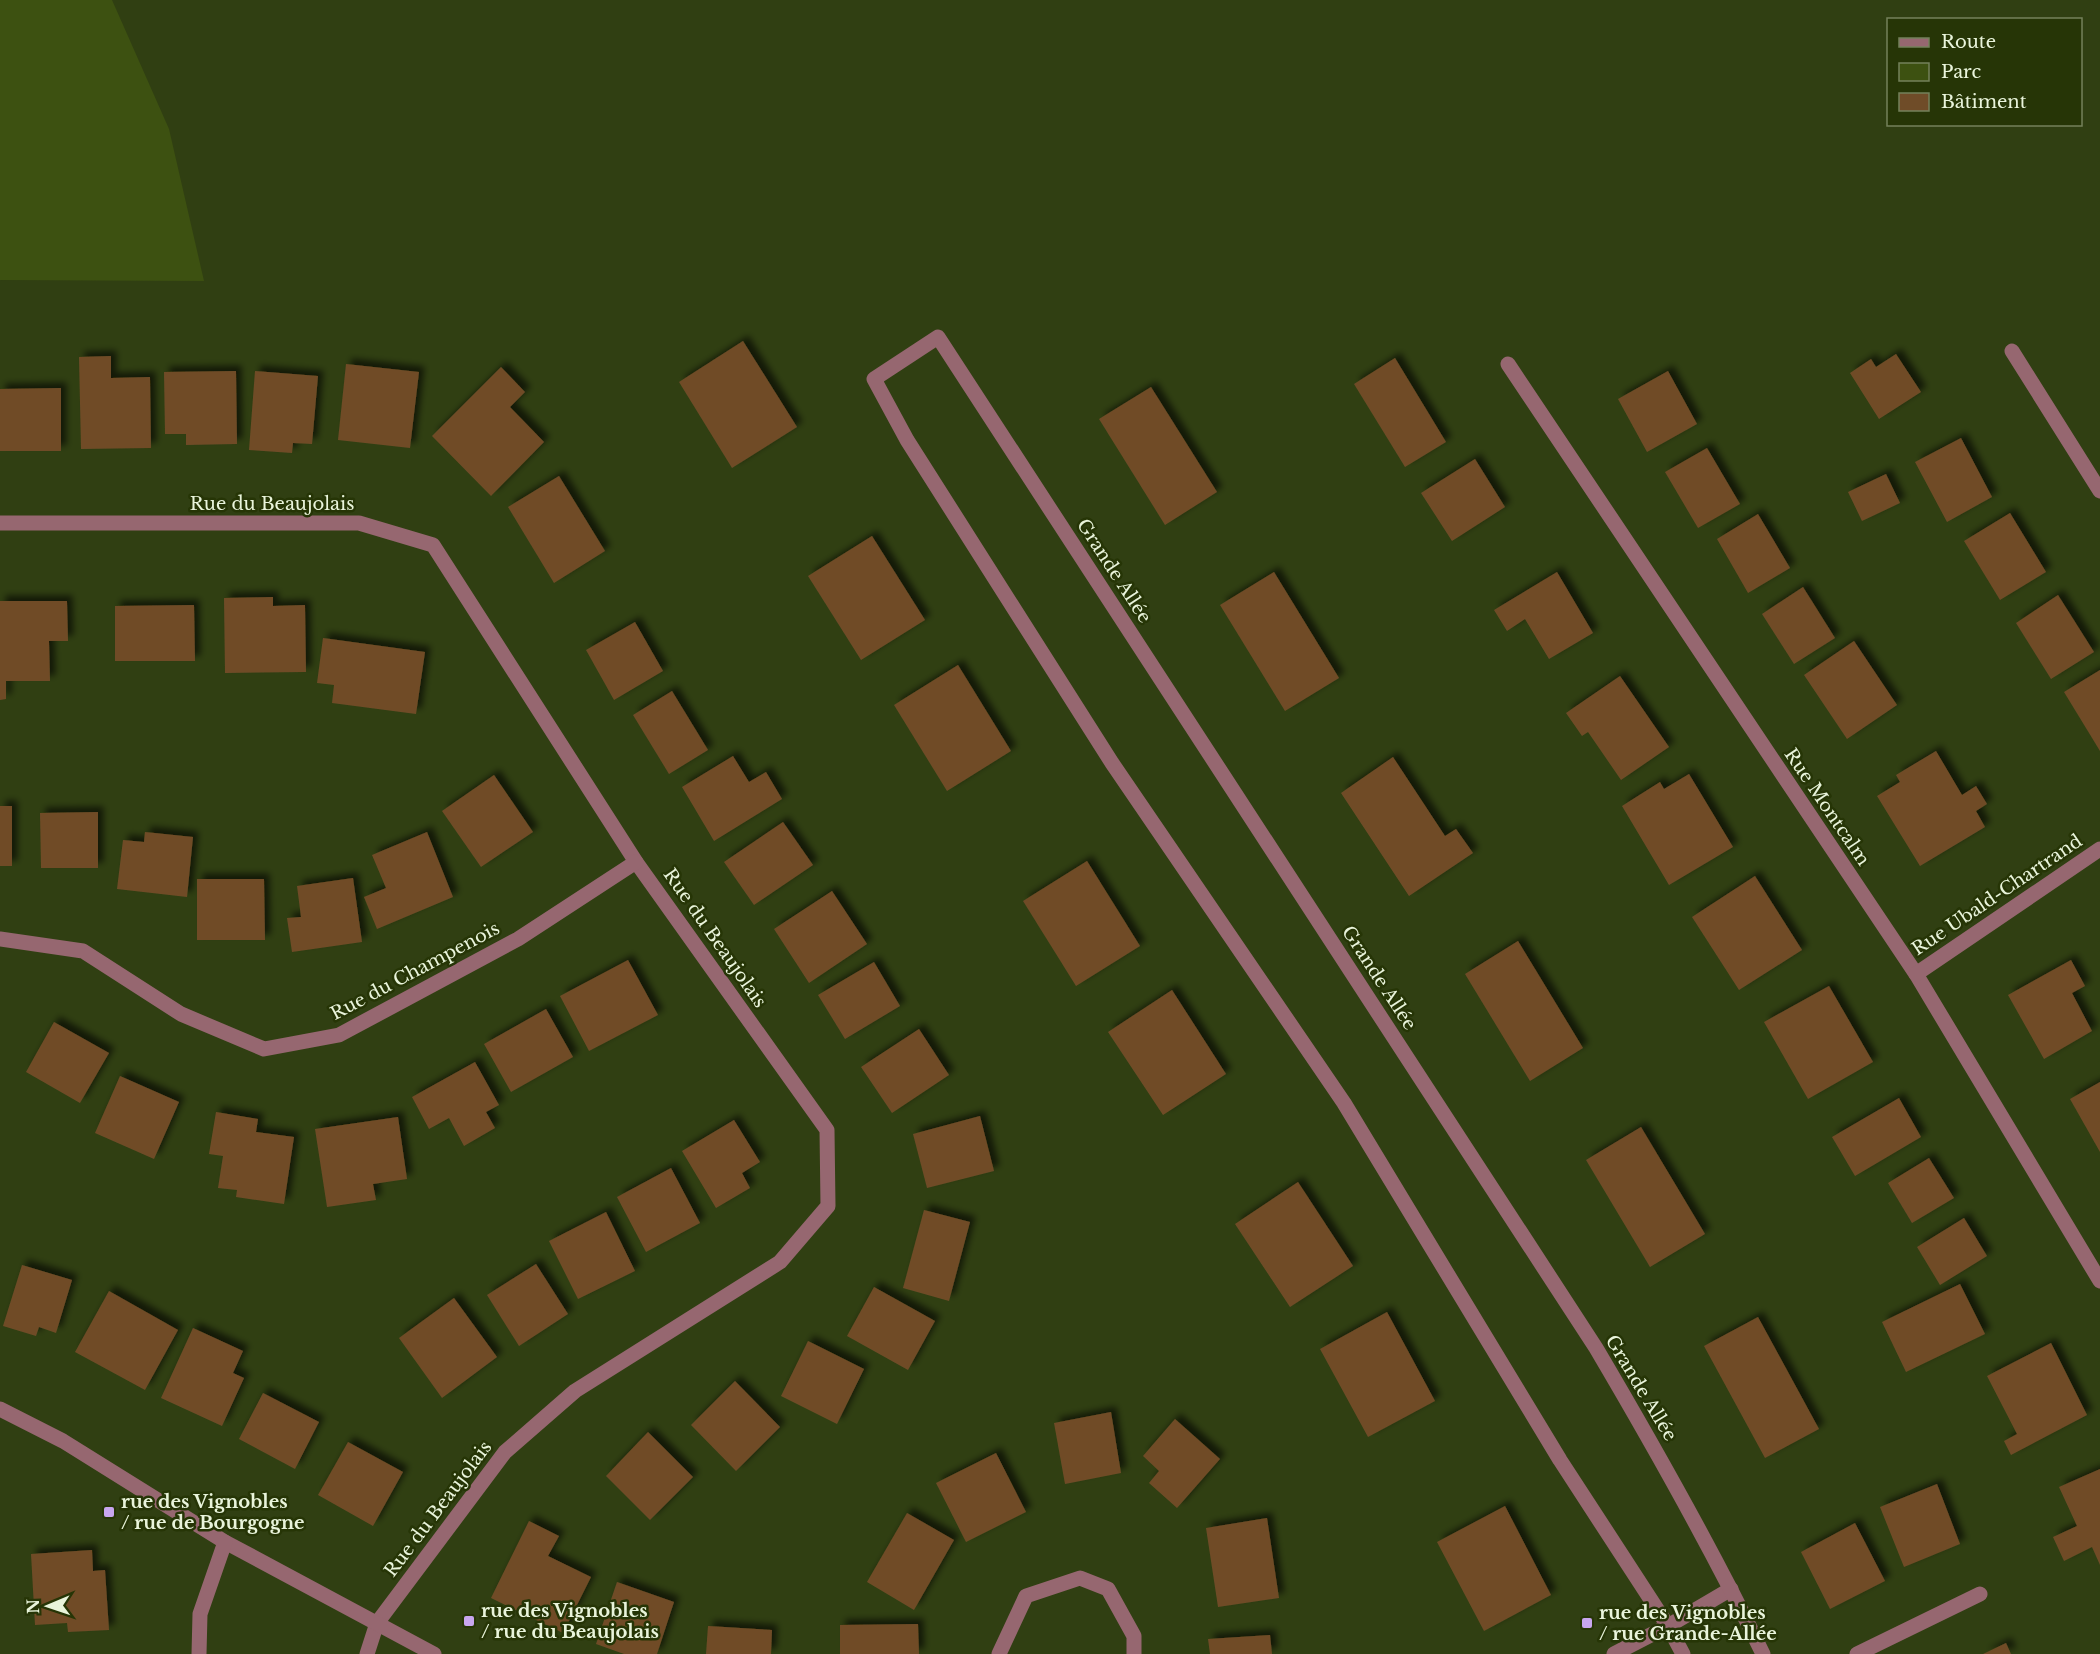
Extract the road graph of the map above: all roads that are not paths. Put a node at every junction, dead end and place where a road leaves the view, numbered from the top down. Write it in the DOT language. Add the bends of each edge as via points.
graph roads {
  1 [pos="2012,351"];
  2 [pos="1508,364"];
  3 [pos="2100,491"];
  4 [pos="0,523"];
  5 [pos="2100,849"];
  6 [pos="636,862"];
  7 [pos="0,939"];
  8 [pos="1916,974"];
  9 [pos="2100,1281"];
  10 [pos="0,1409"];
  11 [pos="225,1542"];
  12 [pos="1731,1589"];
  13 [pos="1980,1594"];
  14 [pos="377,1623"];
  15 [pos="1668,1626"];
  16 [pos="199,1654"];
  17 [pos="367,1654"];
  18 [pos="434,1654"];
  19 [pos="999,1654"];
  20 [pos="1134,1654"];
  21 [pos="1614,1654"];
  22 [pos="1683,1654"];
  23 [pos="1763,1654"];
  24 [pos="1857,1654"];
  1 -- 3 [label="street"];
  2 -- 8 [label="street, Rue Montcalm"];
  4 -- 6 [label="street, Rue du Beaujolais" via="360,523 433,545"];
  5 -- 8 [label="street, Rue Ubald-Chartrand"];
  6 -- 7 [label="street, Rue du Champenois" via="518,939 339,1035 264,1049 181,1014 83,951"];
  6 -- 14 [label="street, Rue du Beaujolais" via="827,1130 828,1206 780,1262 575,1391 505,1452"];
  8 -- 9 [label="street, Rue Montcalm"];
  10 -- 11 [label="street" via="63,1441"];
  11 -- 14 [label="street"];
  11 -- 16 [label="street" via="200,1614"];
  12 -- 15 [label="street"];
  12 -- 15 [label="street, Grande Allée" via="1596,1348 938,337 874,379 908,440 1112,763 1344,1102 1560,1460"];
  12 -- 23 [label="street, Grande Allée"];
  13 -- 24 [label="street"];
  14 -- 17 [label="street, Rue du Beaujolais"];
  14 -- 18 [label="street"];
  15 -- 21 [label="street"];
  15 -- 22 [label="street"];
  19 -- 20 [label="street" via="1026,1596 1080,1578 1108,1589 1134,1636"];
}
